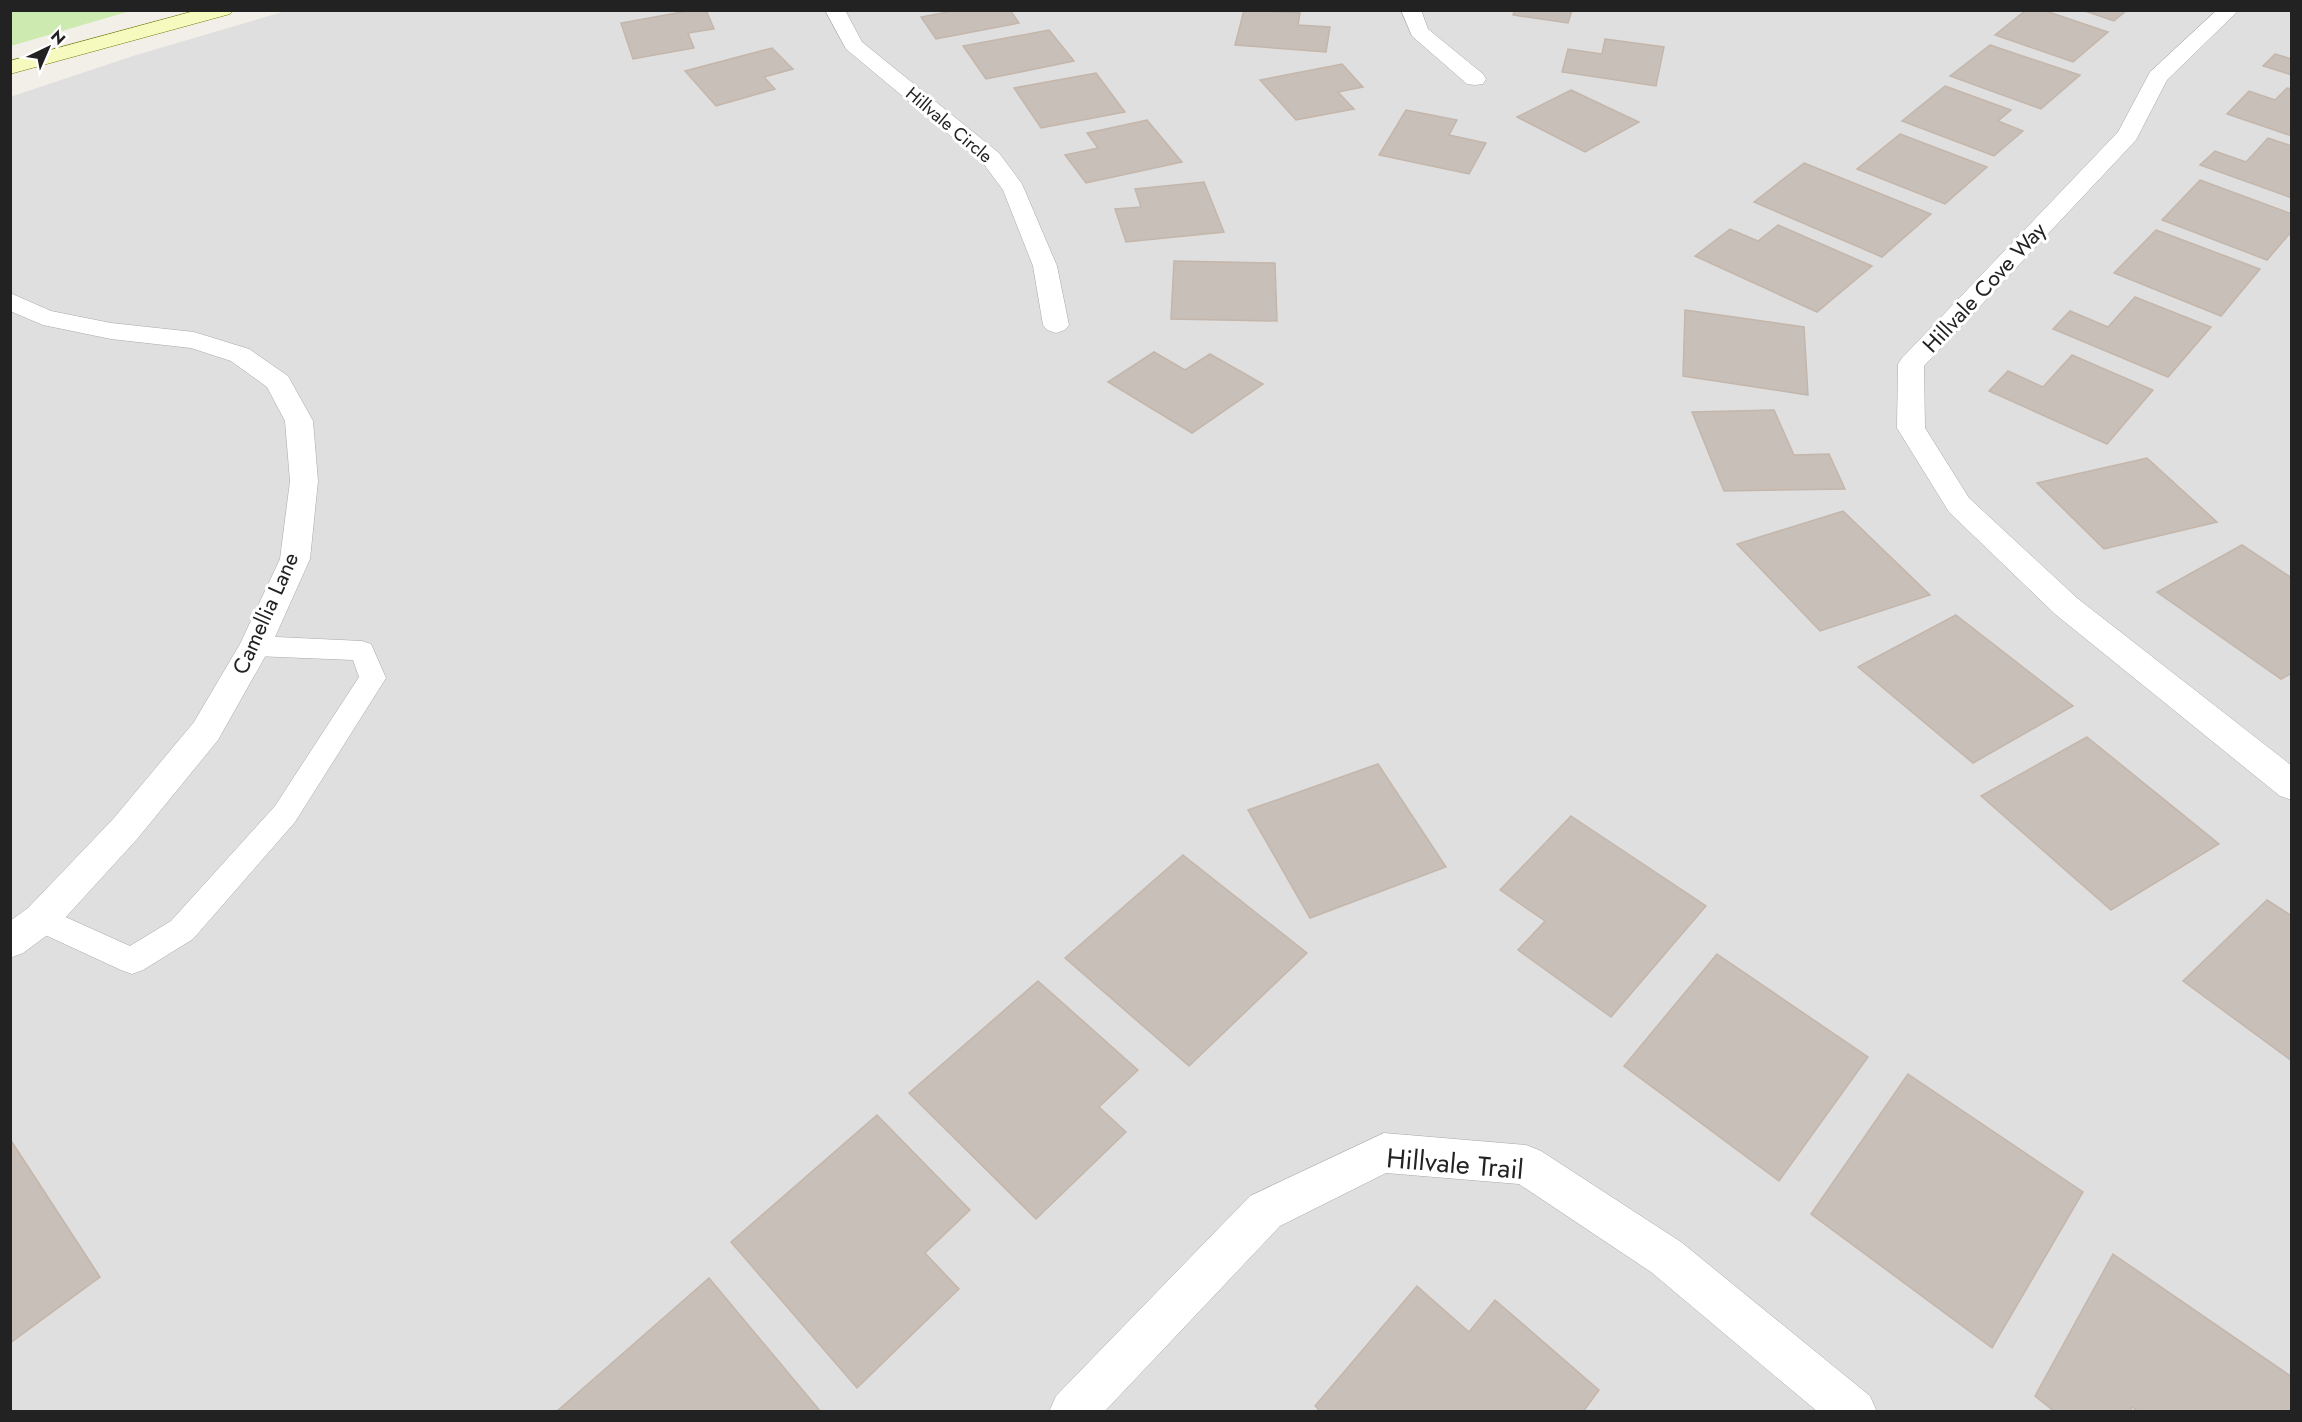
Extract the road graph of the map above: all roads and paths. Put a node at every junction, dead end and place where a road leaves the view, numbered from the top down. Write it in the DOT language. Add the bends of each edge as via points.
graph roads {
  1 [pos="835,10"];
  2 [pos="1411,10"];
  3 [pos="2229,10"];
  4 [pos="221,11"];
  5 [pos="10,68"];
  6 [pos="1475,79"];
  7 [pos="10,301"];
  8 [pos="1056,325"];
  9 [pos="255,646"];
  10 [pos="2292,786"];
  11 [pos="41,919"];
  12 [pos="10,942"];
  13 [pos="1072,1412"];
  14 [pos="1854,1412"];
  1 -- 8 [label="street, Hillvale Circle" via="853,45 991,158 1014,189 1046,266"];
  2 -- 6 [label="street" via="1419,32"];
  3 -- 10 [label="street, Hillvale Cove Way" via="2158,77 2128,135 1911,364 1911,428 1959,505 2066,606"];
  4 -- 5 [label="main road"];
  7 -- 9 [label="street, Camellia Lane" via="43,317 111,331 194,340 240,355 278,382 299,421 304,481 295,559"];
  9 -- 11 [label="street, Camellia Lane" via="206,731 126,828"];
  9 -- 11 [label="lane" via="362,651 374,678 285,814 182,930 132,961"];
  11 -- 12 [label="street, Camellia Lane"];
  13 -- 14 [label="street, Hillvale Trail" via="1265,1211 1384,1153 1526,1165 1666,1257"];
}
